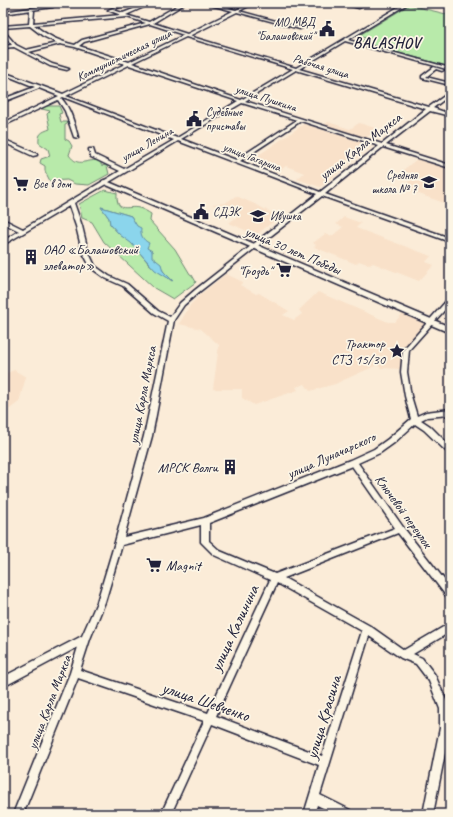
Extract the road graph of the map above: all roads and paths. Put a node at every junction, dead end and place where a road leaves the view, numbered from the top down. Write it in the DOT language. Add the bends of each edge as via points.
graph roads {
  1 [pos="127,3"];
  2 [pos="184,3"];
  3 [pos="205,3"];
  4 [pos="253,3"];
  5 [pos="342,3"];
  6 [pos="407,3"];
  7 [pos="52,6"];
  8 [pos="143,6"];
  9 [pos="359,7"];
  10 [pos="32,11"];
  11 [pos="237,11"];
  12 [pos="3,14"];
  13 [pos="122,15"];
  14 [pos="127,16"];
  15 [pos="150,23"];
  16 [pos="32,25"];
  17 [pos="3,27"];
  18 [pos="300,28"];
  19 [pos="3,31"];
  20 [pos="188,35"];
  21 [pos="5,37"];
  22 [pos="345,40"];
  23 [pos="60,43"];
  24 [pos="15,46"];
  25 [pos="76,46"];
  26 [pos="3,47"];
  27 [pos="25,52"];
  28 [pos="130,63"];
  29 [pos="297,68"];
  30 [pos="68,69"];
  31 [pos="450,69"];
  32 [pos="450,72"];
  33 [pos="3,73"];
  34 [pos="450,84"];
  35 [pos="38,87"];
  36 [pos="450,93"];
  37 [pos="64,96"];
  38 [pos="58,98"];
  39 [pos="3,101"];
  40 [pos="241,101"];
  41 [pos="431,107"];
  42 [pos="450,110"];
  43 [pos="450,115"];
  44 [pos="300,120"];
  45 [pos="3,125"];
  46 [pos="76,137"];
  47 [pos="178,139"];
  48 [pos="3,140"];
  49 [pos="382,146"];
  50 [pos="91,150"];
  51 [pos="35,154"];
  52 [pos="237,161"];
  53 [pos="450,167"];
  54 [pos="123,171"];
  55 [pos="104,182"];
  56 [pos="321,194"];
  57 [pos="71,203"];
  58 [pos="3,221"];
  59 [pos="23,231"];
  60 [pos="450,240"];
  61 [pos="3,243"];
  62 [pos="253,247"];
  63 [pos="450,300"];
  64 [pos="170,320"];
  65 [pos="430,322"];
  66 [pos="450,330"];
  67 [pos="450,412"];
  68 [pos="415,420"];
  69 [pos="450,450"];
  70 [pos="353,462"];
  71 [pos="205,521"];
  72 [pos="400,529"];
  73 [pos="119,542"];
  74 [pos="275,578"];
  75 [pos="450,594"];
  76 [pos="450,627"];
  77 [pos="367,628"];
  78 [pos="85,639"];
  79 [pos="404,655"];
  80 [pos="75,673"];
  81 [pos="3,682"];
  82 [pos="209,718"];
  83 [pos="447,729"];
  84 [pos="325,762"];
  85 [pos="315,798"];
  86 [pos="18,814"];
  87 [pos="166,814"];
  88 [pos="309,814"];
  89 [pos="346,814"];
  90 [pos="428,814"];
  1 -- 13 [label="street" via="110,10"];
  2 -- 15 [label="street"];
  3 -- 11 [label="street"];
  4 -- 11 [label="street, Коммунистическая улица"];
  5 -- 9 [label="street"];
  6 -- 22 [label="street, улица Ленина"];
  7 -- 12 [label="street"];
  8 -- 13 [label="street"];
  10 -- 16 [label="street"];
  11 -- 18 [label="street"];
  11 -- 20 [label="street, Коммунистическая улица"];
  13 -- 14 [label="street, Рабочая улица"];
  14 -- 15 [label="street, Рабочая улица"];
  14 -- 16 [label="street"];
  15 -- 20 [label="street, Рабочая улица"];
  15 -- 25 [label="street" via="83,41"];
  16 -- 17 [label="street"];
  16 -- 23 [label="street"];
  19 -- 21 [label="street"];
  20 -- 28 [label="street, Коммунистическая улица"];
  20 -- 29 [label="street, Рабочая улица"];
  21 -- 24 [label="street"];
  22 -- 29 [label="street, улица Ленина"];
  22 -- 31 [label="street"];
  23 -- 25 [label="street, улица Пушкина"];
  23 -- 27 [label="street"];
  24 -- 26 [label="street"];
  24 -- 27 [label="street"];
  25 -- 28 [label="street, улица Пушкина"];
  27 -- 30 [label="street" via="51,65"];
  28 -- 37 [label="street, Коммунистическая улица"];
  28 -- 40 [label="street, улица Пушкина"];
  29 -- 40 [label="street, улица Ленина"];
  29 -- 41 [label="street, Рабочая улица"];
  32 -- 34 [label="street" via="435,68 423,77"];
  33 -- 35 [label="street, улица Гагарина"];
  35 -- 37 [label="street, улица Гагарина"];
  35 -- 39 [label="street"];
  36 -- 41 [label="street, улица Карла Маркса"];
  37 -- 38 [label="street, Коммунистическая улица"];
  37 -- 47 [label="street, улица Гагарина"];
  38 -- 45 [label="street, Коммунистическая улица"];
  38 -- 46 [label="street" via="64,103"];
  40 -- 44 [label="street, улица Пушкина"];
  40 -- 47 [label="street, улица Ленина"];
  41 -- 42 [label="street, Рабочая улица"];
  41 -- 43 [label="street, Рабочая улица"];
  41 -- 49 [label="street, улица Карла Маркса"];
  44 -- 49 [label="street, улица Пушкина"];
  44 -- 52 [label="street"];
  47 -- 52 [label="street, улица Гагарина"];
  47 -- 54 [label="street, улица Ленина"];
  48 -- 51 [label="street"];
  49 -- 53 [label="street, улица Пушкина"];
  49 -- 56 [label="street, улица Карла Маркса"];
  50 -- 54 [label="street" via="93,156"];
  52 -- 56 [label="street, улица Гагарина"];
  54 -- 55 [label="street, улица Ленина"];
  55 -- 57 [label="street, улица Ленина"];
  55 -- 62 [label="main road, улица 30 лет Победы"];
  56 -- 60 [label="street, улица Гагарина"];
  56 -- 62 [label="street, улица Карла Маркса"];
  57 -- 59 [label="street, улица Ленина"];
  57 -- 64 [label="street" via="85,251 93,267 125,285 156,312"];
  58 -- 59 [label="street"];
  59 -- 61 [label="street, улица Ленина"];
  62 -- 64 [label="street, улица Карла Маркса" via="182,304"];
  62 -- 65 [label="main road, улица 30 лет Победы"];
  63 -- 65 [label="street"];
  64 -- 73 [label="street, улица Карла Маркса" via="148,436"];
  65 -- 66 [label="main road, улица 30 лет Победы"];
  65 -- 68 [label="street" via="406,350 404,372"];
  67 -- 68 [label="street" via="426,415"];
  68 -- 69 [label="street"];
  68 -- 70 [label="street, улица Луначарского" via="392,441"];
  70 -- 71 [label="street, улица Луначарского"];
  70 -- 72 [label="street, Ключевой переулок"];
  71 -- 73 [label="street, улица Луначарского"];
  71 -- 74 [label="street" via="206,542 217,553"];
  72 -- 74 [label="street, улица Калинина"];
  72 -- 75 [label="street, Ключевой переулок"];
  73 -- 78 [label="street, улица Карла Маркса" via="101,602"];
  74 -- 77 [label="street"];
  74 -- 82 [label="street, улица Калинина"];
  76 -- 79 [label="street"];
  77 -- 79 [label="street"];
  77 -- 84 [label="street, улица Красина"];
  78 -- 80 [label="street, улица Карла Маркса"];
  78 -- 81 [label="street"];
  79 -- 83 [label="street" via="419,662 432,678 445,709"];
  80 -- 82 [label="street, улица Шевченко"];
  80 -- 86 [label="street, улица Карла Маркса"];
  82 -- 84 [label="street, улица Шевченко"];
  82 -- 87 [label="street, улица Калинина"];
  83 -- 90 [label="street"];
  84 -- 85 [label="street, улица Красина"];
  85 -- 88 [label="street, улица Красина"];
  85 -- 89 [label="street"];
}
